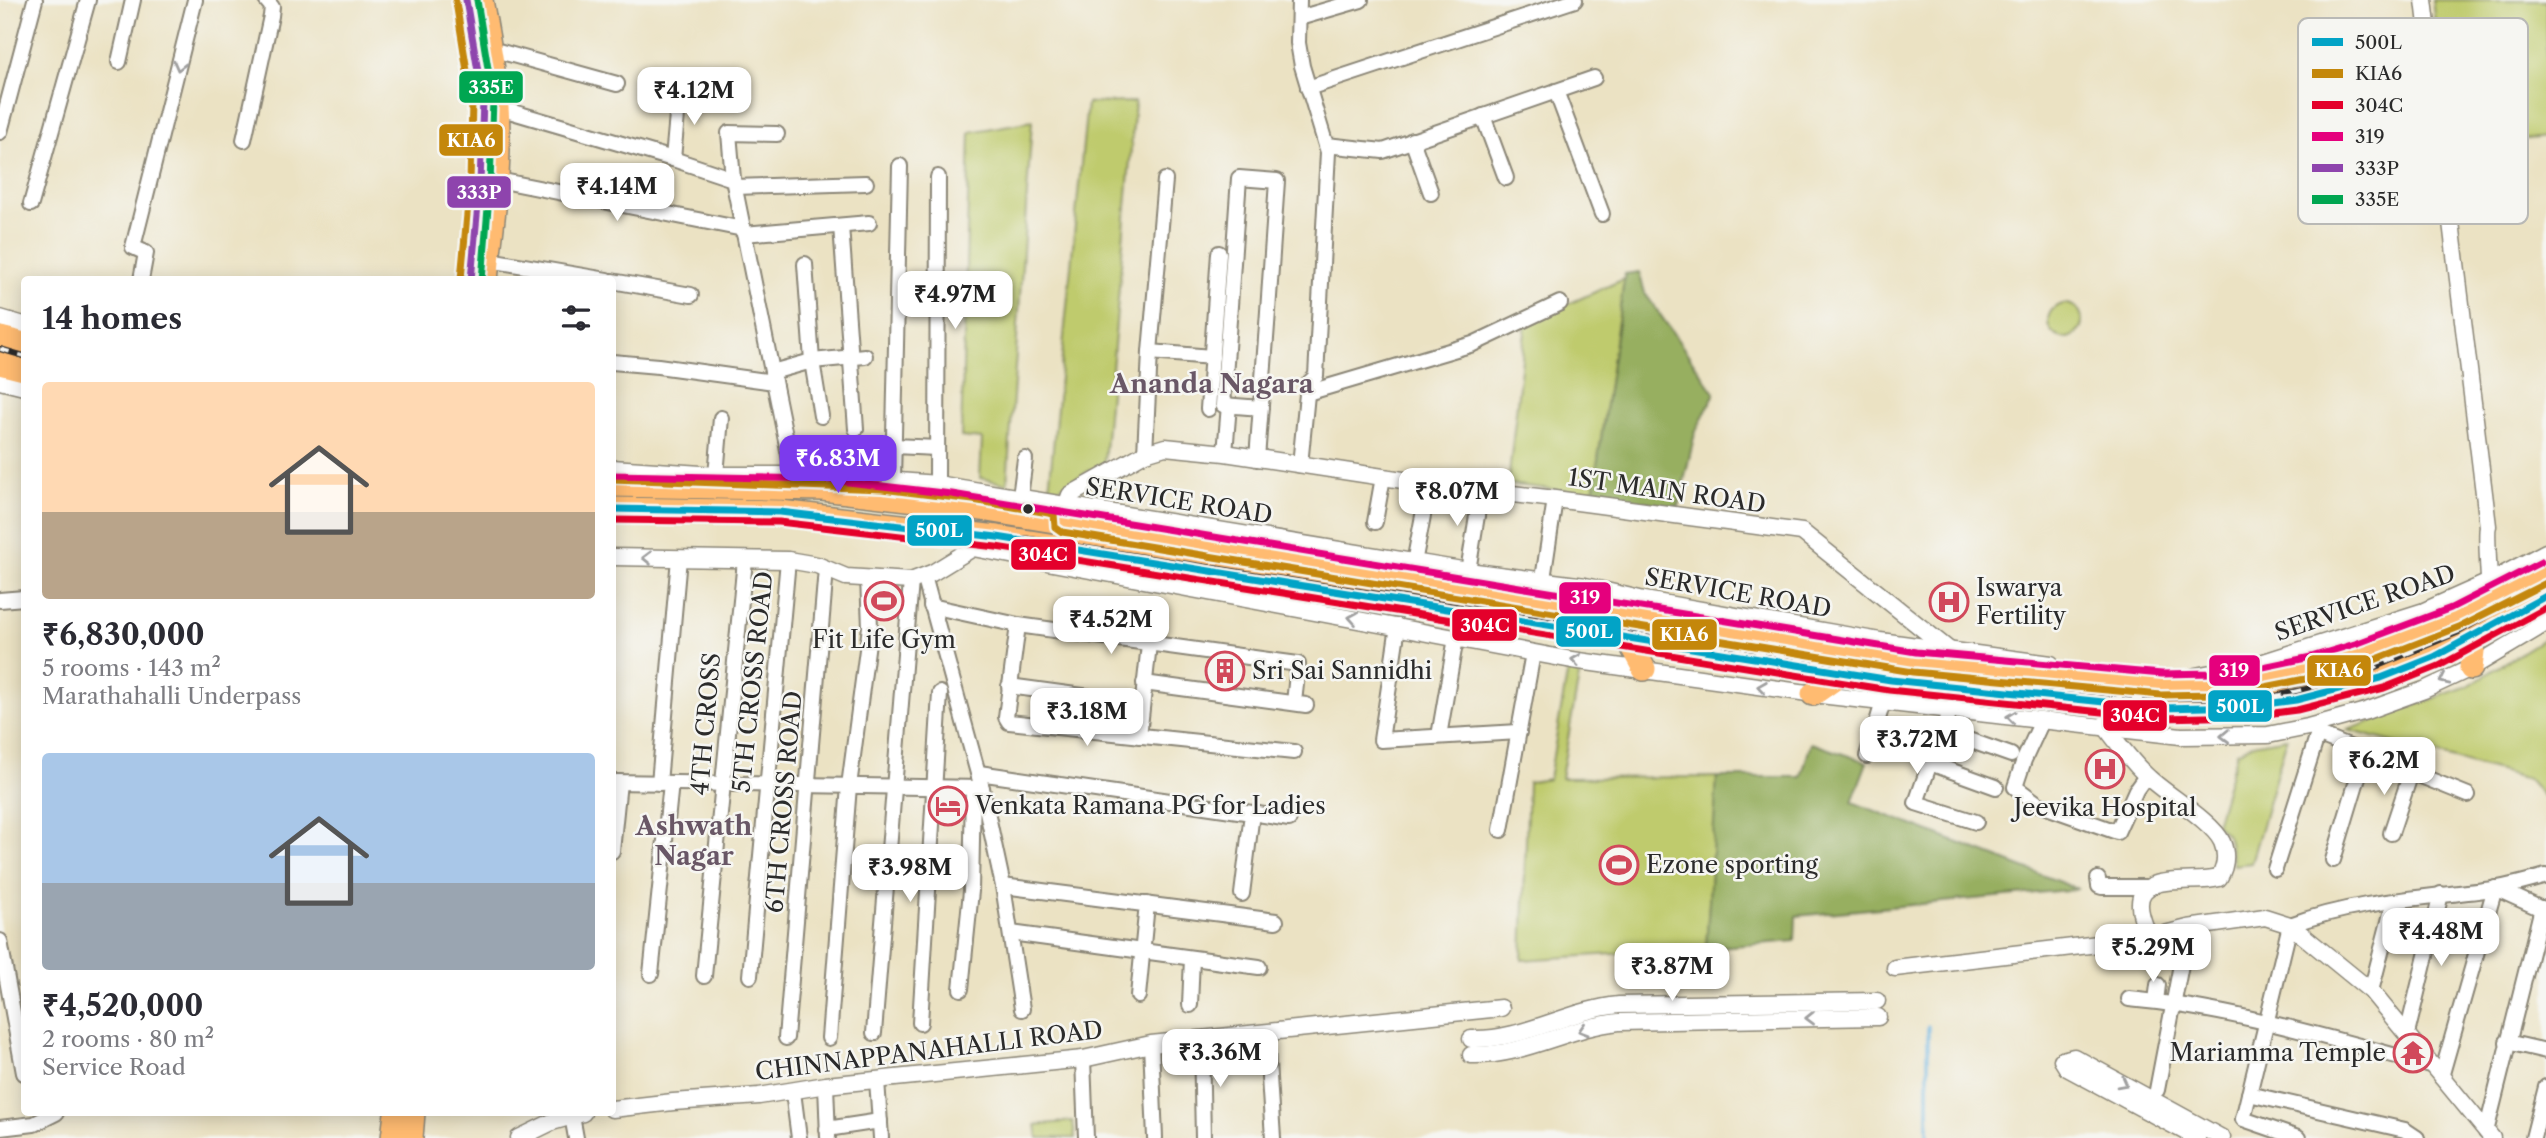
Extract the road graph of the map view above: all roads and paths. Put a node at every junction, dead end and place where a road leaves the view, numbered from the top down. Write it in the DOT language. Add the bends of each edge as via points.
graph roads {
  1 [pos="35,0"];
  2 [pos="88,0"];
  3 [pos="133,0"];
  4 [pos="195,0"];
  5 [pos="266,0"];
  6 [pos="466,0"];
  7 [pos="482,0"];
  8 [pos="1299,0"];
  9 [pos="1361,0"];
  10 [pos="1575,0"];
  11 [pos="2424,0"];
  12 [pos="1299,18"];
  13 [pos="2426,18"];
  14 [pos="491,49"];
  15 [pos="120,62"];
  16 [pos="1594,78"];
  17 [pos="617,84"];
  18 [pos="1308,88"];
  19 [pos="1556,91"];
  20 [pos="679,93"];
  21 [pos="499,108"];
  22 [pos="1483,116"];
  23 [pos="0,132"];
  24 [pos="777,134"];
  25 [pos="244,140"];
  26 [pos="1412,140"];
  27 [pos="1326,145"];
  28 [pos="673,159"];
  29 [pos="900,166"];
  30 [pos="938,177"];
  31 [pos="1506,178"];
  32 [pos="498,180"];
  33 [pos="1166,180"];
  34 [pos="734,183"];
  35 [pos="866,183"];
  36 [pos="1431,192"];
  37 [pos="31,204"];
  38 [pos="1602,214"];
  39 [pos="869,223"];
  40 [pos="2451,224"];
  41 [pos="841,226"];
  42 [pos="744,232"];
  43 [pos="1219,253"];
  44 [pos="806,264"];
  45 [pos="488,270"];
  46 [pos="142,276"];
  47 [pos="471,276"];
  48 [pos="559,276"];
  49 [pos="616,282"];
  50 [pos="691,295"];
  51 [pos="1560,303"];
  52 [pos="0,318"];
  53 [pos="21,324"];
  54 [pos="0,338"];
  55 [pos="21,343"];
  56 [pos="1150,352"];
  57 [pos="850,356"];
  58 [pos="865,356"];
  59 [pos="1212,357"];
  60 [pos="812,361"];
  61 [pos="616,362"];
  62 [pos="0,363"];
  63 [pos="21,368"];
  64 [pos="773,377"];
  65 [pos="0,381"];
  66 [pos="21,386"];
  67 [pos="1307,393"];
  68 [pos="1229,405"];
  69 [pos="1261,408"];
  70 [pos="1208,409"];
  71 [pos="821,416"];
  72 [pos="721,418"];
  73 [pos="856,429"];
  74 [pos="894,446"];
  75 [pos="937,448"];
  76 [pos="1145,453"];
  77 [pos="1225,453"];
  78 [pos="1025,459"];
  79 [pos="1257,459"];
  80 [pos="1300,465"];
  81 [pos="616,468"];
  82 [pos="716,475"];
  83 [pos="793,475"];
  84 [pos="1383,477"];
  85 [pos="893,480"];
  86 [pos="937,484"];
  87 [pos="1429,484"];
  88 [pos="616,485"];
  89 [pos="1481,491"];
  90 [pos="1020,497"];
  91 [pos="1555,499"];
  92 [pos="616,509"];
  93 [pos="1065,514"];
  94 [pos="1375,522"];
  95 [pos="2488,526"];
  96 [pos="979,542"];
  97 [pos="2546,552"];
  98 [pos="616,557"];
  99 [pos="679,558"];
  100 [pos="745,560"];
  101 [pos="788,560"];
  102 [pos="1414,563"];
  103 [pos="826,569"];
  104 [pos="1468,571"];
  105 [pos="2546,571"];
  106 [pos="2508,572"];
  107 [pos="868,578"];
  108 [pos="917,579"];
  109 [pos="1543,579"];
  110 [pos="2491,590"];
  111 [pos="2546,596"];
  112 [pos="21,598"];
  113 [pos="0,600"];
  114 [pos="931,606"];
  115 [pos="2546,623"];
  116 [pos="1018,625"];
  117 [pos="1398,626"];
  118 [pos="2475,634"];
  119 [pos="1456,638"];
  120 [pos="1628,639"];
  121 [pos="1149,644"];
  122 [pos="1949,650"];
  123 [pos="2370,652"];
  124 [pos="1533,653"];
  125 [pos="2471,668"];
  126 [pos="1644,670"];
  127 [pos="2296,671"];
  128 [pos="1843,673"];
  129 [pos="2381,678"];
  130 [pos="1144,683"];
  131 [pos="1009,686"];
  132 [pos="940,693"];
  133 [pos="1813,694"];
  134 [pos="2302,698"];
  135 [pos="1883,702"];
  136 [pos="1142,704"];
  137 [pos="1951,710"];
  138 [pos="2042,721"];
  139 [pos="2104,725"];
  140 [pos="2320,729"];
  141 [pos="1943,731"];
  142 [pos="1518,732"];
  143 [pos="1139,736"];
  144 [pos="1439,736"];
  145 [pos="1294,752"];
  146 [pos="2365,754"];
  147 [pos="2011,755"];
  148 [pos="1867,756"];
  149 [pos="1930,764"];
  150 [pos="979,773"];
  151 [pos="2411,773"];
  152 [pos="2146,776"];
  153 [pos="616,782"];
  154 [pos="665,783"];
  155 [pos="724,784"];
  156 [pos="766,785"];
  157 [pos="808,785"];
  158 [pos="849,786"];
  159 [pos="893,787"];
  160 [pos="936,787"];
  161 [pos="1996,787"];
  162 [pos="978,788"];
  163 [pos="2468,795"];
  164 [pos="1252,813"];
  165 [pos="1289,819"];
  166 [pos="1976,822"];
  167 [pos="1501,830"];
  168 [pos="2391,832"];
  169 [pos="2333,860"];
  170 [pos="2275,869"];
  171 [pos="2546,876"];
  172 [pos="2098,879"];
  173 [pos="1003,886"];
  174 [pos="2145,887"];
  175 [pos="2496,888"];
  176 [pos="1242,894"];
  177 [pos="2441,894"];
  178 [pos="2394,902"];
  179 [pos="1147,904"];
  180 [pos="2544,910"];
  181 [pos="1276,921"];
  182 [pos="2290,925"];
  183 [pos="2188,928"];
  184 [pos="1011,933"];
  185 [pos="2148,938"];
  186 [pos="0,941"];
  187 [pos="1142,951"];
  188 [pos="1192,958"];
  189 [pos="1259,967"];
  190 [pos="1895,968"];
  191 [pos="651,974"];
  192 [pos="704,976"];
  193 [pos="750,976"];
  194 [pos="2158,985"];
  195 [pos="961,989"];
  196 [pos="2371,991"];
  197 [pos="1138,996"];
  198 [pos="2129,999"];
  199 [pos="2155,1001"];
  200 [pos="2173,1004"];
  201 [pos="1190,1005"];
  202 [pos="1501,1008"];
  203 [pos="1022,1009"];
  204 [pos="1878,1009"];
  205 [pos="2265,1022"];
  206 [pos="920,1023"];
  207 [pos="1266,1032"];
  208 [pos="874,1033"];
  209 [pos="2407,1034"];
  210 [pos="786,1038"];
  211 [pos="829,1038"];
  212 [pos="1201,1040"];
  213 [pos="2507,1042"];
  214 [pos="1151,1044"];
  215 [pos="1471,1047"];
  216 [pos="2546,1051"];
  217 [pos="21,1056"];
  218 [pos="1083,1059"];
  219 [pos="2435,1071"];
  220 [pos="877,1080"];
  221 [pos="826,1085"];
  222 [pos="2546,1087"];
  223 [pos="2157,1090"];
  224 [pos="793,1092"];
  225 [pos="2249,1094"];
  226 [pos="616,1109"];
  227 [pos="395,1116"];
  228 [pos="414,1116"];
  229 [pos="573,1116"];
  230 [pos="577,1116"];
  231 [pos="33,1118"];
  232 [pos="880,1121"];
  233 [pos="0,1128"];
  234 [pos="544,1132"];
  235 [pos="828,1134"];
  236 [pos="2489,1135"];
  237 [pos="392,1138"];
  238 [pos="412,1138"];
  239 [pos="520,1138"];
  240 [pos="576,1138"];
  241 [pos="799,1138"];
  242 [pos="881,1138"];
  243 [pos="1086,1138"];
  244 [pos="1156,1138"];
  245 [pos="1203,1138"];
  246 [pos="1273,1138"];
  247 [pos="2197,1138"];
  248 [pos="2222,1138"];
  249 [pos="2298,1138"];
  250 [pos="2417,1138"];
  251 [pos="2533,1138"];
  1 -- 23 [label="street"];
  2 -- 37 [label="street"];
  3 -- 15 [label="street"];
  4 -- 46 [label="street, one-way" via="133,247 146,253"];
  5 -- 25 [label="street" via="272,7 271,16"];
  6 -- 47 [label="main road" via="483,101"];
  7 -- 14 [label="main road"];
  8 -- 12 [label="street"];
  9 -- 12 [label="street"];
  10 -- 18 [label="street"];
  11 -- 13 [label="street"];
  12 -- 18 [label="street" via="1298,43"];
  14 -- 17 [label="street"];
  14 -- 21 [label="main road"];
  16 -- 19 [label="street"];
  18 -- 27 [label="street"];
  19 -- 22 [label="street"];
  19 -- 38 [label="street"];
  20 -- 28 [label="street"];
  21 -- 28 [label="street"];
  21 -- 32 [label="main road"];
  22 -- 26 [label="street"];
  22 -- 31 [label="street"];
  24 -- 34 [label="street" via="729,133"];
  26 -- 27 [label="street" via="1383,150"];
  26 -- 36 [label="street"];
  27 -- 67 [label="street" via="1316,376"];
  28 -- 34 [label="street"];
  29 -- 74 [label="street"];
  30 -- 75 [label="street"];
  32 -- 42 [label="street"];
  32 -- 45 [label="main road"];
  33 -- 56 [label="street"];
  34 -- 35 [label="street"];
  34 -- 42 [label="street"];
  39 -- 41 [label="street"];
  40 -- 95 [label="street"];
  41 -- 42 [label="street"];
  41 -- 57 [label="street"];
  42 -- 64 [label="street"];
  43 -- 59 [label="street"];
  44 -- 60 [label="street"];
  45 -- 48 [label="street"];
  49 -- 50 [label="street"];
  51 -- 67 [label="street" via="1473,344"];
  52 -- 53 [label="street"];
  54 -- 55 [label="highway"];
  56 -- 59 [label="street"];
  56 -- 76 [label="street"];
  57 -- 58 [label="street"];
  57 -- 60 [label="street"];
  57 -- 73 [label="street"];
  59 -- 70 [label="street"];
  60 -- 64 [label="street"];
  60 -- 71 [label="street"];
  61 -- 64 [label="street"];
  62 -- 63 [label="highway"];
  64 -- 83 [label="street"];
  65 -- 66 [label="street"];
  67 -- 80 [label="street"];
  68 -- 69 [label="street"];
  68 -- 69 [label="street" via="1223,405 1239,178 1278,181"];
  68 -- 77 [label="street"];
  69 -- 79 [label="street"];
  72 -- 82 [label="street"];
  74 -- 75 [label="street"];
  74 -- 85 [label="street"];
  75 -- 86 [label="street"];
  76 -- 77 [label="street, 1ST MAIN ROAD" via="1165,447"];
  76 -- 93 [label="street, 1ST MAIN ROAD" via="1070,495"];
  77 -- 79 [label="street, 1ST MAIN ROAD"];
  78 -- 90 [label="street"];
  79 -- 80 [label="street, 1ST MAIN ROAD"];
  80 -- 84 [label="street, 1ST MAIN ROAD"];
  81 -- 82 [label="street, SERVICE ROAD"];
  82 -- 83 [label="street, SERVICE ROAD"];
  83 -- 85 [label="street, SERVICE ROAD"];
  84 -- 87 [label="street, 1ST MAIN ROAD"];
  84 -- 94 [label="street"];
  85 -- 86 [label="street, SERVICE ROAD"];
  86 -- 90 [label="street, SERVICE ROAD"];
  87 -- 89 [label="street, 1ST MAIN ROAD"];
  87 -- 102 [label="street"];
  88 -- 93 [label="highway" via="822,489"];
  89 -- 91 [label="street, 1ST MAIN ROAD"];
  89 -- 104 [label="street"];
  90 -- 93 [label="street, SERVICE ROAD"];
  91 -- 109 [label="street"];
  91 -- 122 [label="street, 1ST MAIN ROAD" via="1802,533"];
  92 -- 96 [label="highway" via="780,512"];
  93 -- 102 [label="street, SERVICE ROAD"];
  93 -- 127 [label="highway" via="1743,635 1955,667 2174,685"];
  95 -- 106 [label="street" via="2497,565"];
  95 -- 110 [label="street"];
  96 -- 108 [label="street"];
  117 -- 96 [label="street, one-way"];
  96 -- 120 [label="highway" via="1401,600"];
  97 -- 106 [label="street, SERVICE ROAD"];
  99 -- 98 [label="street, one-way"];
  99 -- 100 [label="street"];
  99 -- 154 [label="street"];
  100 -- 101 [label="street"];
  100 -- 155 [label="street, 4TH CROSS"];
  101 -- 103 [label="street"];
  101 -- 156 [label="street, 5TH CROSS ROAD"];
  102 -- 104 [label="street, SERVICE ROAD"];
  103 -- 107 [label="street" via="846,577"];
  103 -- 157 [label="street, 6TH CROSS ROAD"];
  104 -- 109 [label="street, SERVICE ROAD"];
  105 -- 110 [label="highway"];
  106 -- 110 [label="street, SERVICE ROAD"];
  107 -- 108 [label="street"];
  107 -- 158 [label="street" via="870,627"];
  108 -- 114 [label="street"];
  108 -- 159 [label="street"];
  109 -- 122 [label="street, SERVICE ROAD" via="1860,638"];
  110 -- 122 [label="street, SERVICE ROAD" via="2254,665 2193,676 2113,673"];
  110 -- 123 [label="highway" via="2431,629"];
  111 -- 118 [label="highway"];
  112 -- 113 [label="street"];
  114 -- 116 [label="street"];
  114 -- 150 [label="street"];
  115 -- 125 [label="street"];
  116 -- 121 [label="street"];
  116 -- 131 [label="street"];
  117 -- 119 [label="street"];
  117 -- 144 [label="street" via="1381,740"];
  118 -- 125 [label="highway"];
  118 -- 129 [label="highway"];
  119 -- 124 [label="street"];
  119 -- 144 [label="street"];
  120 -- 126 [label="highway"];
  120 -- 128 [label="highway"];
  121 -- 130 [label="street"];
  121 -- 130 [label="street" via="1298,664 1300,704"];
  123 -- 127 [label="highway"];
  123 -- 129 [label="highway" via="2360,668"];
  126 -- 124 [label="street, one-way"];
  124 -- 142 [label="street"];
  125 -- 140 [label="street, one-way"];
  133 -- 126 [label="street, one-way"];
  127 -- 134 [label="highway" via="2306,675 2311,685"];
  128 -- 133 [label="highway"];
  128 -- 134 [label="highway" via="2162,708 2251,706"];
  129 -- 134 [label="highway"];
  130 -- 136 [label="street"];
  131 -- 136 [label="street"];
  131 -- 143 [label="street" via="1009,722"];
  132 -- 160 [label="street"];
  133 -- 135 [label="street"];
  135 -- 137 [label="street"];
  135 -- 148 [label="street"];
  136 -- 143 [label="street"];
  138 -- 137 [label="street, one-way"];
  137 -- 141 [label="street"];
  138 -- 139 [label="street"];
  138 -- 152 [label="street" via="2015,787 2038,804 2117,832"];
  140 -- 139 [label="street, one-way" via="2215,737"];
  139 -- 152 [label="street"];
  140 -- 146 [label="street"];
  140 -- 170 [label="street"];
  141 -- 147 [label="street"];
  141 -- 149 [label="street"];
  142 -- 144 [label="street"];
  142 -- 167 [label="street"];
  143 -- 145 [label="street"];
  146 -- 151 [label="street"];
  146 -- 169 [label="street"];
  149 -- 161 [label="street"];
  149 -- 166 [label="street" via="1916,803"];
  150 -- 162 [label="street"];
  150 -- 164 [label="street"];
  151 -- 163 [label="street"];
  151 -- 168 [label="street"];
  152 -- 174 [label="street" via="2221,839 2225,868 2219,878 2206,882 2157,882"];
  153 -- 154 [label="street"];
  154 -- 155 [label="street"];
  154 -- 191 [label="street"];
  155 -- 156 [label="street"];
  155 -- 192 [label="street, 4TH CROSS"];
  156 -- 157 [label="street"];
  156 -- 193 [label="street, 5TH CROSS ROAD"];
  157 -- 158 [label="street"];
  157 -- 210 [label="street, 6TH CROSS ROAD"];
  158 -- 159 [label="street"];
  158 -- 211 [label="street"];
  159 -- 160 [label="street"];
  159 -- 208 [label="street"];
  160 -- 162 [label="street"];
  160 -- 206 [label="street"];
  162 -- 173 [label="street"];
  162 -- 195 [label="street"];
  164 -- 165 [label="street"];
  164 -- 176 [label="street"];
  171 -- 175 [label="street"];
  172 -- 174 [label="street" via="2102,887"];
  173 -- 179 [label="street"];
  173 -- 184 [label="street"];
  174 -- 185 [label="street" via="2140,908"];
  175 -- 177 [label="street"];
  175 -- 180 [label="street"];
  175 -- 219 [label="street"];
  177 -- 178 [label="street"];
  177 -- 209 [label="street"];
  178 -- 182 [label="street" via="2318,915"];
  178 -- 196 [label="street"];
  179 -- 181 [label="street"];
  179 -- 187 [label="street"];
  180 -- 213 [label="street"];
  182 -- 183 [label="street" via="2265,917"];
  182 -- 196 [label="street"];
  182 -- 205 [label="street"];
  183 -- 185 [label="street"];
  183 -- 200 [label="street"];
  184 -- 187 [label="street"];
  184 -- 203 [label="street"];
  185 -- 190 [label="street"];
  186 -- 217 [label="street"];
  187 -- 188 [label="street"];
  187 -- 197 [label="street"];
  188 -- 189 [label="street"];
  188 -- 201 [label="street"];
  194 -- 199 [label="street"];
  196 -- 209 [label="street"];
  198 -- 199 [label="street"];
  199 -- 200 [label="street"];
  200 -- 205 [label="street"];
  200 -- 223 [label="street"];
  202 -- 207 [label="street, CHINNAPPANAHALLI ROAD"];
  204 -- 215 [label="street" via="1619,1022 1502,1054"];
  205 -- 219 [label="street"];
  205 -- 225 [label="street"];
  207 -- 212 [label="street, CHINNAPPANAHALLI ROAD"];
  207 -- 246 [label="street"];
  209 -- 219 [label="street"];
  212 -- 214 [label="street, CHINNAPPANAHALLI ROAD"];
  212 -- 245 [label="street"];
  213 -- 216 [label="street"];
  213 -- 236 [label="street"];
  214 -- 218 [label="street, CHINNAPPANAHALLI ROAD"];
  214 -- 244 [label="street"];
  218 -- 220 [label="street, CHINNAPPANAHALLI ROAD"];
  218 -- 243 [label="street"];
  219 -- 236 [label="street"];
  220 -- 221 [label="street, CHINNAPPANAHALLI ROAD"];
  220 -- 232 [label="street"];
  221 -- 224 [label="street, CHINNAPPANAHALLI ROAD"];
  221 -- 235 [label="street"];
  222 -- 251 [label="street"];
  224 -- 226 [label="street, CHINNAPPANAHALLI ROAD"];
  224 -- 241 [label="street"];
  225 -- 249 [label="street" via="2243,1119"];
  225 -- 250 [label="street" via="2405,1130"];
  227 -- 237 [label="main road"];
  228 -- 238 [label="main road"];
  229 -- 234 [label="street"];
  230 -- 240 [label="street"];
  231 -- 233 [label="street"];
  232 -- 235 [label="street"];
  232 -- 242 [label="street"];
  234 -- 239 [label="street"];
  247 -- 248 [label="street, one-way" via="2067,1068 2062,1060 2074,1057"];
}
